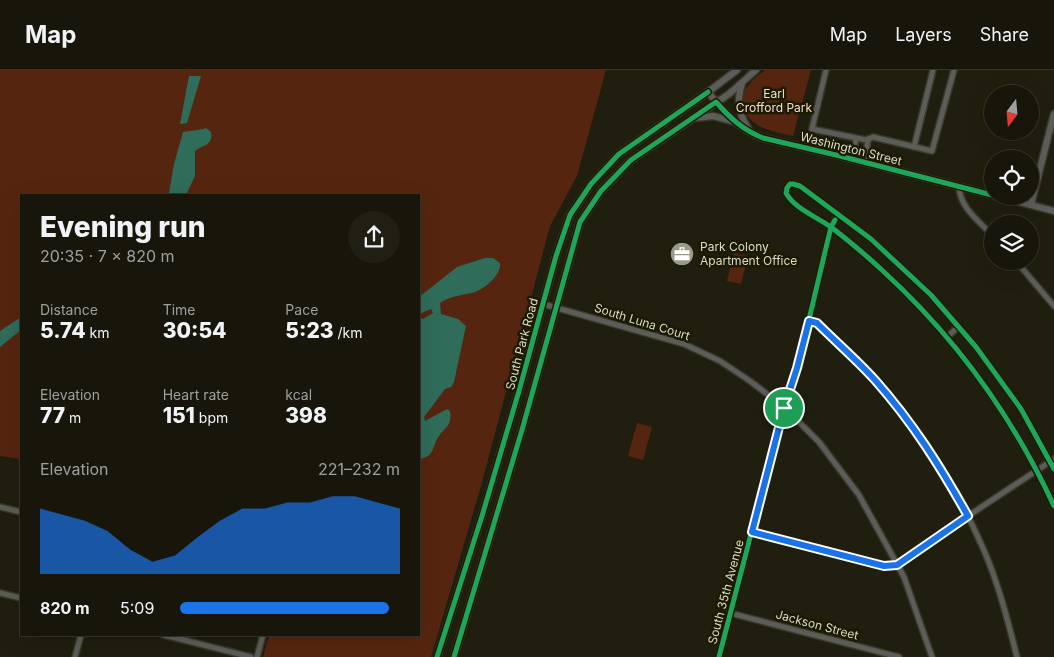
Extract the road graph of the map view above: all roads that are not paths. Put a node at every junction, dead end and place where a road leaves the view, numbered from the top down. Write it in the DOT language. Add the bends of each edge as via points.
graph roads {
  1 [pos="737,70"];
  2 [pos="756,70"];
  3 [pos="826,70"];
  4 [pos="934,70"];
  5 [pos="954,70"];
  6 [pos="743,82"];
  7 [pos="708,92"];
  8 [pos="716,102"];
  9 [pos="1054,114"];
  10 [pos="694,118"];
  11 [pos="734,122"];
  12 [pos="751,133"];
  13 [pos="856,139"];
  14 [pos="868,139"];
  15 [pos="914,147"];
  16 [pos="853,159"];
  17 [pos="865,162"];
  18 [pos="1039,174"];
  19 [pos="959,187"];
  20 [pos="984,193"];
  21 [pos="1031,205"];
  22 [pos="1054,210"];
  23 [pos="838,214"];
  24 [pos="831,227"];
  25 [pos="984,227"];
  26 [pos="1025,270"];
  27 [pos="1052,298"];
  28 [pos="543,304"];
  29 [pos="1054,306"];
  30 [pos="556,307"];
  31 [pos="809,321"];
  32 [pos="958,327"];
  33 [pos="947,337"];
  34 [pos="784,408"];
  35 [pos="1052,460"];
  36 [pos="1054,469"];
  37 [pos="1038,470"];
  38 [pos="0,506"];
  39 [pos="1054,506"];
  40 [pos="20,512"];
  41 [pos="968,516"];
  42 [pos="752,532"];
  43 [pos="897,565"];
  44 [pos="0,593"];
  45 [pos="20,598"];
  46 [pos="730,613"];
  47 [pos="81,636"];
  48 [pos="168,636"];
  49 [pos="263,636"];
  50 [pos="440,656"];
  51 [pos="75,657"];
  52 [pos="251,657"];
  53 [pos="257,657"];
  54 [pos="454,657"];
  55 [pos="719,657"];
  56 [pos="899,657"];
  57 [pos="932,657"];
  58 [pos="1017,657"];
  1 -- 7 [label="street, South Park Road"];
  2 -- 6 [label="street, South Park Road"];
  3 -- 13 [label="street" via="812,129"];
  4 -- 15 [label="street"];
  5 -- 15 [label="street" via="932,151"];
  6 -- 8 [label="street, South Park Road"];
  6 -- 12 [label="street" via="738,100 739,112"];
  7 -- 8 [label="street, Washington Street"];
  7 -- 28 [label="street, South Park Road" via="619,154 591,184 570,216"];
  8 -- 10 [label="street, South Park Road"];
  8 -- 11 [label="street, Washington Street"];
  9 -- 18 [label="street"];
  10 -- 11 [label="street" via="714,116"];
  10 -- 30 [label="street, South Park Road" via="632,160 589,208 580,222"];
  11 -- 12 [label="street, Washington Street"];
  12 -- 16 [label="street, Washington Street" via="772,141"];
  13 -- 14 [label="street"];
  13 -- 16 [label="street"];
  14 -- 15 [label="street" via="873,136"];
  14 -- 17 [label="street"];
  16 -- 17 [label="street, Washington Street"];
  17 -- 19 [label="street, Washington Street"];
  19 -- 20 [label="street, Washington Street"];
  19 -- 25 [label="street" via="966,208"];
  21 -- 22 [label="street, Washington Street"];
  23 -- 24 [label="street, South 35th Avenue"];
  23 -- 24 [label="street" via="800,186 790,184 787,188 786,193 793,202"];
  23 -- 32 [label="street" via="871,239 931,296"];
  24 -- 31 [label="street, South 35th Avenue"];
  24 -- 33 [label="street" via="903,290"];
  26 -- 27 [label="street"];
  27 -- 29 [label="street"];
  28 -- 30 [label="street, South Luna Court"];
  28 -- 50 [label="street, South Park Road"];
  30 -- 34 [label="street, South Luna Court" via="684,344 720,361"];
  30 -- 54 [label="street, South Park Road"];
  31 -- 34 [label="street, South 35th Avenue"];
  31 -- 41 [label="street" via="817,323 874,379 917,432"];
  32 -- 33 [label="street"];
  32 -- 35 [label="street" via="1021,409"];
  33 -- 37 [label="street" via="1006,416"];
  34 -- 42 [label="street, South 35th Avenue"];
  34 -- 43 [label="street, South Luna Court" via="819,442 859,495"];
  35 -- 36 [label="street"];
  35 -- 37 [label="street"];
  37 -- 39 [label="street"];
  37 -- 41 [label="street"];
  38 -- 40 [label="street"];
  41 -- 43 [label="street"];
  41 -- 58 [label="street" via="987,558"];
  42 -- 43 [label="street" via="884,566"];
  42 -- 46 [label="street, South 35th Avenue"];
  43 -- 57 [label="street, South Luna Court"];
  44 -- 45 [label="street"];
  46 -- 55 [label="street, South 35th Avenue"];
  46 -- 56 [label="street, Jackson Street"];
  47 -- 51 [label="street"];
  48 -- 52 [label="street"];
  49 -- 53 [label="street"];
}
